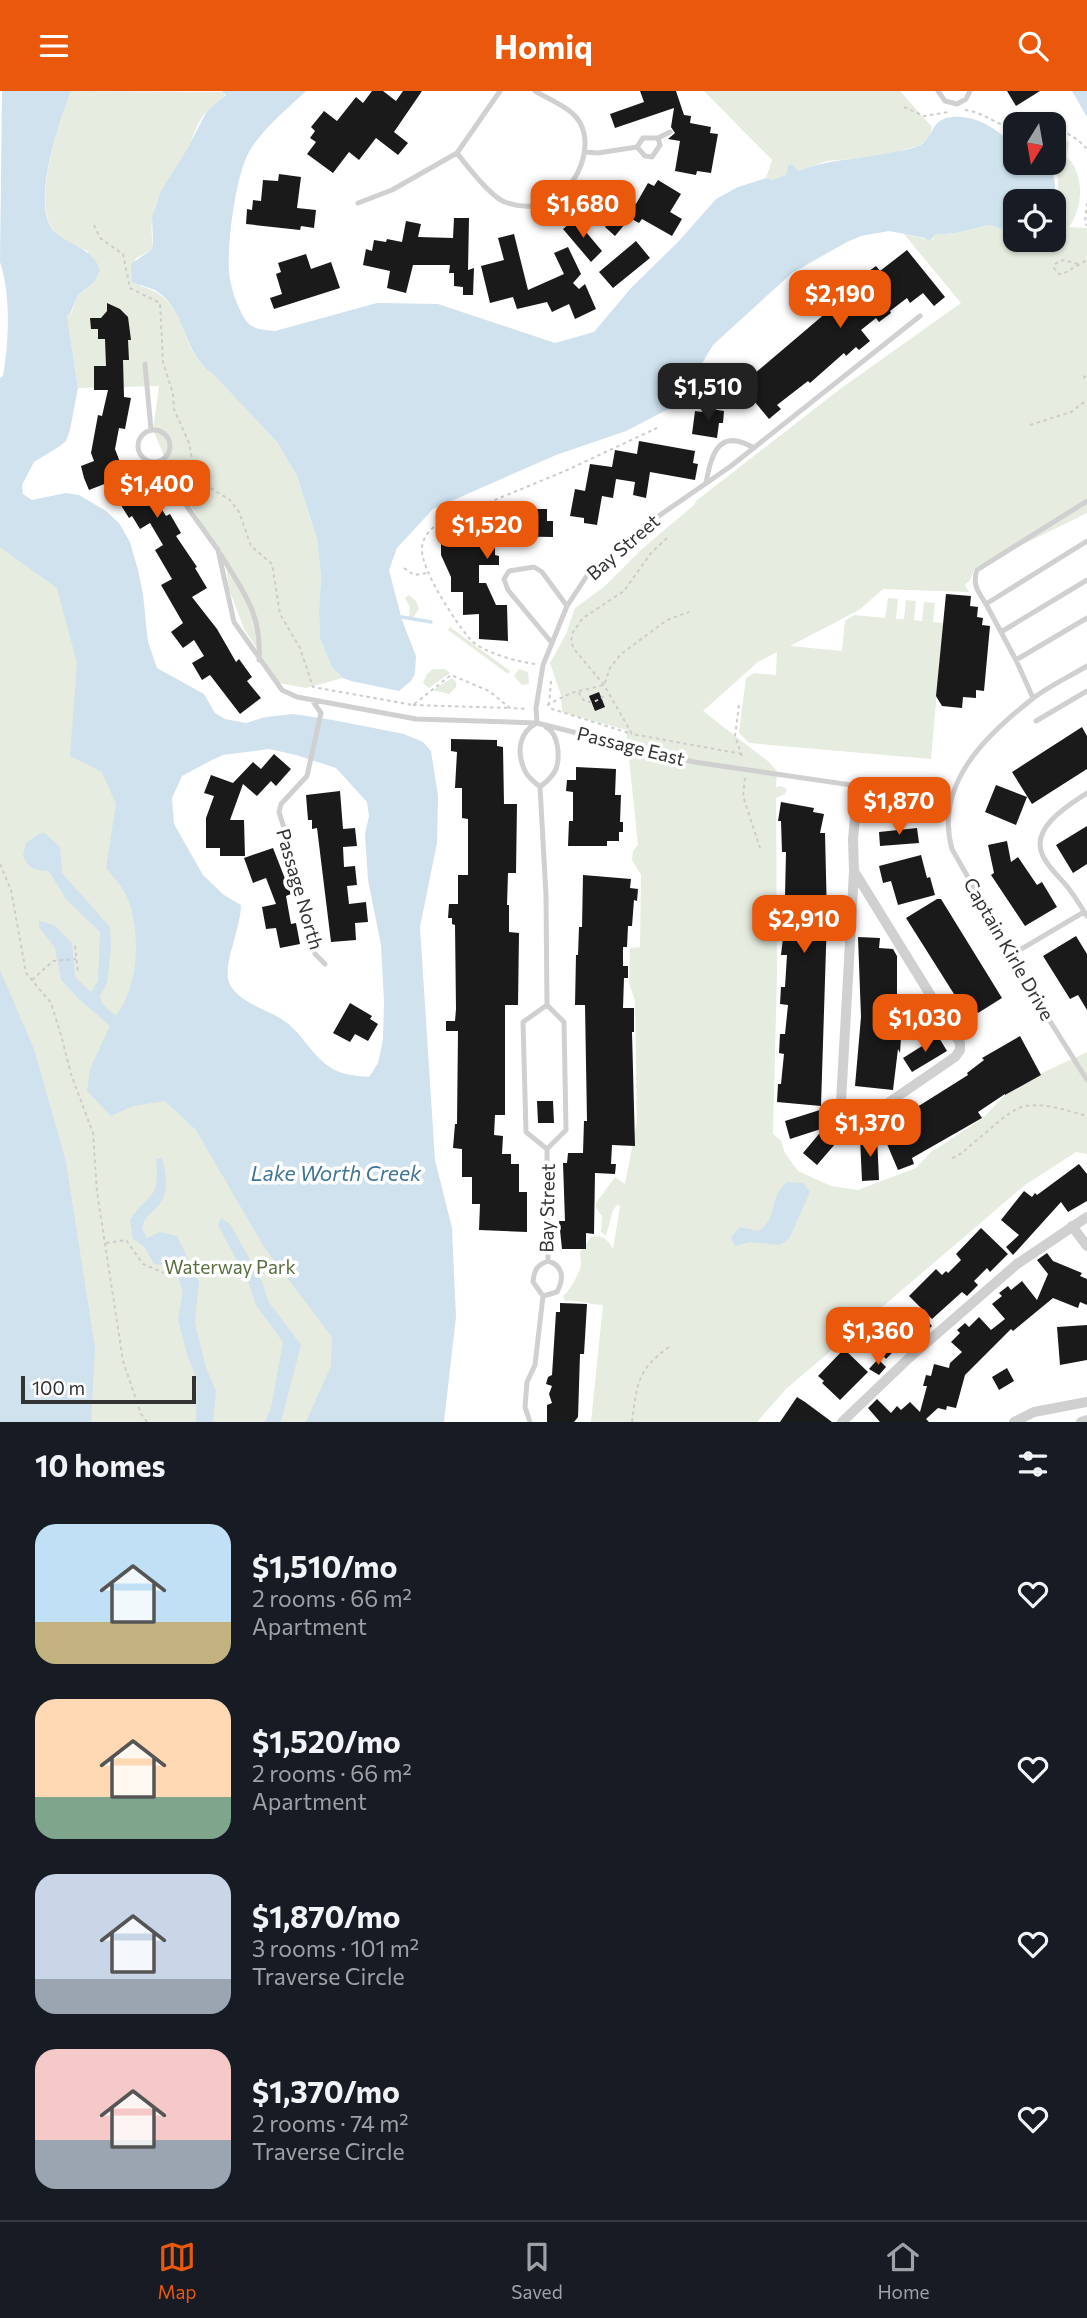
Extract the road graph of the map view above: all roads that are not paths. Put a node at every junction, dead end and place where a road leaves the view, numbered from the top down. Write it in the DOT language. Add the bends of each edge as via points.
graph roads {
  1 [pos="500,91"];
  2 [pos="535,91"];
  3 [pos="938,91"];
  4 [pos="970,91"];
  5 [pos="670,132"];
  6 [pos="658,138"];
  7 [pos="637,148"];
  8 [pos="584,152"];
  9 [pos="457,153"];
  10 [pos="358,203"];
  11 [pos="920,316"];
  12 [pos="145,364"];
  13 [pos="151,430"];
  14 [pos="754,448"];
  15 [pos="161,461"];
  16 [pos="706,483"];
  17 [pos="1087,501"];
  18 [pos="1087,541"];
  19 [pos="218,550"];
  20 [pos="1087,580"];
  21 [pos="986,604"];
  22 [pos="567,606"];
  23 [pos="1087,618"];
  24 [pos="1001,632"];
  25 [pos="552,643"];
  26 [pos="260,660"];
  27 [pos="1016,660"];
  28 [pos="1087,666"];
  29 [pos="1087,691"];
  30 [pos="1033,698"];
  31 [pos="312,701"];
  32 [pos="1037,721"];
  33 [pos="537,723"];
  34 [pos="858,786"];
  35 [pos="540,787"];
  36 [pos="1087,793"];
  37 [pos="949,802"];
  38 [pos="854,871"];
  39 [pos="1085,914"];
  40 [pos="1012,955"];
  41 [pos="326,964"];
  42 [pos="547,1005"];
  43 [pos="1087,1080"];
  44 [pos="547,1149"];
  45 [pos="1087,1216"];
  46 [pos="1072,1226"];
  47 [pos="1087,1246"];
  48 [pos="548,1261"];
  49 [pos="543,1296"];
  50 [pos="1087,1402"];
  51 [pos="849,1420"];
  52 [pos="1087,1420"];
  53 [pos="530,1422"];
  54 [pos="1014,1422"];
  55 [pos="1081,1422"];
  1 -- 9 [label="lane"];
  2 -- 8 [label="lane" via="573,114 584,132"];
  3 -- 4 [label="lane" via="950,104 966,99"];
  5 -- 6 [label="lane"];
  6 -- 7 [label="lane" via="643,138"];
  6 -- 7 [label="lane" via="660,145 652,157"];
  7 -- 8 [label="lane"];
  8 -- 9 [label="lane" via="585,159 570,184 553,200 529,207 503,202"];
  9 -- 10 [label="lane" via="392,190"];
  11 -- 14 [label="lane, Bay Street"];
  12 -- 13 [label="lane"];
  13 -- 15 [label="lane" via="164,433 170,442"];
  13 -- 15 [label="lane" via="140,437 138,452 145,460"];
  14 -- 16 [label="lane, Bay Street"];
  14 -- 16 [label="lane" via="738,439 724,441 712,458"];
  15 -- 19 [label="lane"];
  16 -- 22 [label="lane, Bay Street" via="590,571"];
  17 -- 21 [label="lane" via="977,570 974,579"];
  18 -- 21 [label="lane"];
  19 -- 26 [label="lane, Passage East" via="232,617"];
  19 -- 26 [label="lane" via="257,620"];
  20 -- 24 [label="lane"];
  21 -- 24 [label="lane"];
  22 -- 25 [label="lane, Bay Street"];
  22 -- 25 [label="lane" via="534,567 509,571 504,579"];
  23 -- 27 [label="lane"];
  24 -- 27 [label="lane"];
  25 -- 33 [label="lane, Bay Street" via="541,675"];
  26 -- 31 [label="lane, Passage East" via="282,690"];
  27 -- 30 [label="lane"];
  28 -- 30 [label="lane, Captain Kirle Drive"];
  29 -- 32 [label="lane"];
  30 -- 37 [label="lane, Captain Kirle Drive" via="978,748 960,772"];
  31 -- 33 [label="lane, Passage East" via="416,719"];
  31 -- 41 [label="lane, Passage North" via="321,713 306,776 279,812 316,954"];
  33 -- 34 [label="lane, Passage East" via="694,762"];
  33 -- 35 [label="lane" via="525,729 521,739 525,772"];
  33 -- 35 [label="lane" via="552,730 556,738 556,768"];
  34 -- 37 [label="lane, Passage East"];
  34 -- 38 [label="street"];
  35 -- 42 [label="lane"];
  36 -- 39 [label="lane" via="1058,813 1040,841 1042,855"];
  37 -- 40 [label="lane, Captain Kirle Drive" via="951,849"];
  38 -- 38 [label="street" via="841,1102 850,1114 872,1114 955,1057 960,1043"];
  39 -- 40 [label="lane"];
  40 -- 43 [label="lane, Captain Kirle Drive"];
  42 -- 44 [label="lane, Bay Street" via="564,1022 566,1130"];
  42 -- 44 [label="lane, Bay Street" via="523,1022 526,1132"];
  44 -- 48 [label="lane, Bay Street"];
  45 -- 46 [label="street"];
  46 -- 47 [label="street"];
  46 -- 51 [label="street" via="1017,1264 909,1358"];
  48 -- 49 [label="lane, Bay Street" via="534,1271 533,1282"];
  48 -- 49 [label="lane" via="559,1268 562,1282 557,1292"];
  49 -- 53 [label="lane, Bay Street" via="535,1365 527,1382 525,1407"];
  50 -- 54 [label="street" via="1034,1412"];
  52 -- 55 [label="street"];
}
